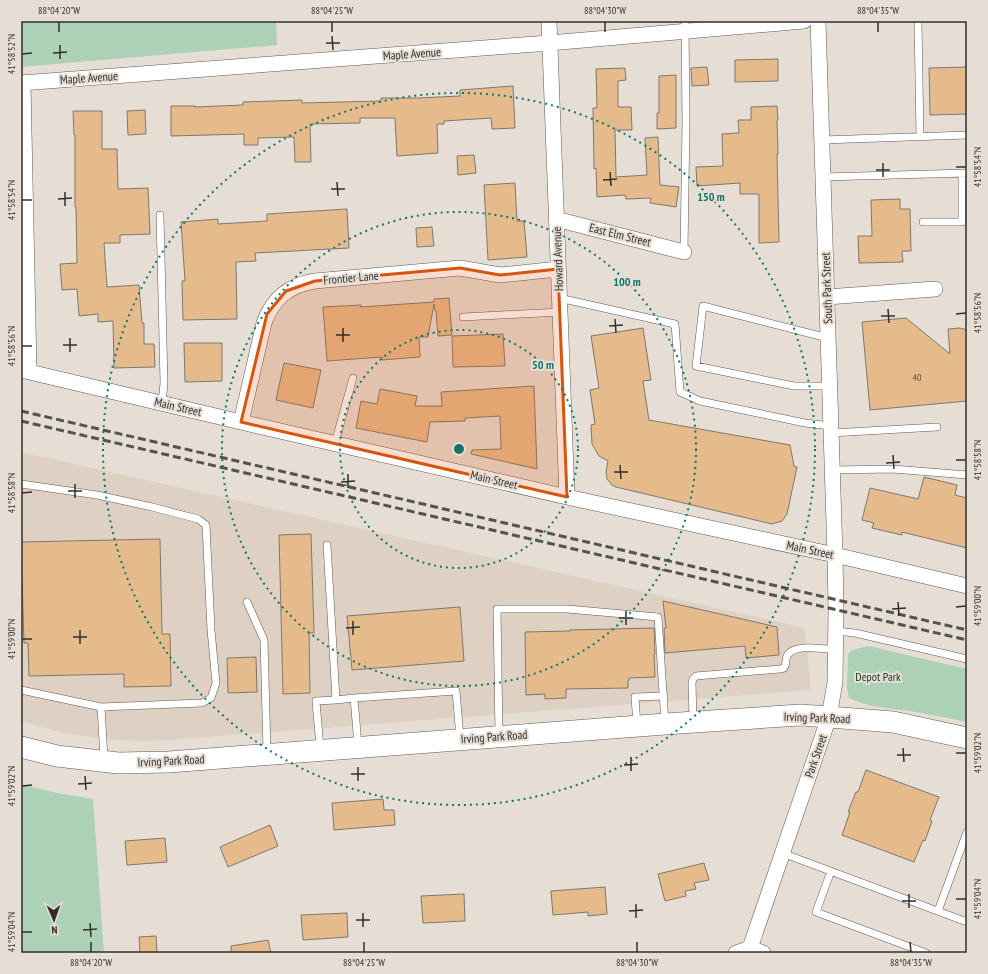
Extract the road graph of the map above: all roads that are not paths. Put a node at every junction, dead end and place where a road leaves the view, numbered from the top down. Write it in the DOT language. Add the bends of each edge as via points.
graph roads {
  1 [pos="549,21"];
  2 [pos="804,21"];
  3 [pos="818,21"];
  4 [pos="918,21"];
  5 [pos="686,26"];
  6 [pos="550,43"];
  7 [pos="22,83"];
  8 [pos="22,125"];
  9 [pos="967,135"];
  10 [pos="920,137"];
  11 [pos="822,140"];
  12 [pos="964,173"];
  13 [pos="823,177"];
  14 [pos="23,211"];
  15 [pos="160,215"];
  16 [pos="556,219"];
  17 [pos="923,222"];
  18 [pos="684,252"];
  19 [pos="558,269"];
  20 [pos="935,289"];
  21 [pos="827,297"];
  22 [pos="560,305"];
  23 [pos="462,317"];
  24 [pos="828,338"];
  25 [pos="25,371"];
  26 [pos="353,378"];
  27 [pos="830,386"];
  28 [pos="162,403"];
  29 [pos="241,422"];
  30 [pos="937,427"];
  31 [pos="831,429"];
  32 [pos="335,443"];
  33 [pos="833,470"];
  34 [pos="967,475"];
  35 [pos="21,484"];
  36 [pos="567,497"];
  37 [pos="327,545"];
  38 [pos="835,555"];
  39 [pos="967,586"];
  40 [pos="247,602"];
  41 [pos="836,631"];
  42 [pos="836,650"];
  43 [pos="967,659"];
  44 [pos="21,690"];
  45 [pos="664,696"];
  46 [pos="354,698"];
  47 [pos="336,700"];
  48 [pos="101,707"];
  49 [pos="829,717"];
  50 [pos="693,722"];
  51 [pos="666,724"];
  52 [pos="637,726"];
  53 [pos="499,737"];
  54 [pos="967,738"];
  55 [pos="460,740"];
  56 [pos="21,747"];
  57 [pos="358,748"];
  58 [pos="320,750"];
  59 [pos="267,754"];
  60 [pos="104,761"];
  61 [pos="967,832"];
  62 [pos="782,853"];
  63 [pos="831,871"];
  64 [pos="938,911"];
  65 [pos="967,922"];
  66 [pos="750,952"];
  67 [pos="926,953"];
  1 -- 6 [label="street, Howard Avenue"];
  2 -- 5 [label="street, Maple Avenue"];
  3 -- 11 [label="street, South Park Street"];
  4 -- 10 [label="lane"];
  5 -- 6 [label="street, Maple Avenue"];
  5 -- 18 [label="lane"];
  6 -- 7 [label="street, Maple Avenue"];
  6 -- 16 [label="street, Howard Avenue"];
  7 -- 8 [label="street"];
  8 -- 14 [label="street"];
  9 -- 10 [label="lane"];
  10 -- 11 [label="lane"];
  11 -- 13 [label="street, South Park Street"];
  12 -- 13 [label="lane"];
  12 -- 17 [label="lane" via="962,222"];
  13 -- 21 [label="street, South Park Street"];
  14 -- 25 [label="street"];
  15 -- 28 [label="lane" via="164,383"];
  16 -- 18 [label="street, East Elm Street"];
  16 -- 19 [label="street, Howard Avenue"];
  19 -- 22 [label="street, Howard Avenue"];
  19 -- 29 [label="street, Frontier Lane" via="500,275 460,268 305,282 295,286 278,298 267,314"];
  20 -- 21 [label="street"];
  21 -- 24 [label="street, South Park Street"];
  22 -- 23 [label="lane"];
  22 -- 31 [label="lane" via="675,324 680,392 700,401"];
  22 -- 36 [label="street, Howard Avenue"];
  24 -- 27 [label="street, South Park Street"];
  24 -- 27 [label="lane" via="703,306 696,366 794,386"];
  25 -- 28 [label="street, Main Street"];
  26 -- 32 [label="lane"];
  27 -- 31 [label="street, South Park Street"];
  28 -- 29 [label="street, Main Street"];
  29 -- 32 [label="street, Main Street"];
  30 -- 31 [label="lane"];
  31 -- 33 [label="street, South Park Street"];
  32 -- 36 [label="street, Main Street"];
  33 -- 34 [label="lane" via="893,469"];
  33 -- 38 [label="street, South Park Street"];
  35 -- 48 [label="lane" via="152,506 198,519 206,526 216,683 211,698 202,703"];
  36 -- 38 [label="street, Main Street"];
  37 -- 47 [label="lane"];
  38 -- 39 [label="street, Main Street"];
  38 -- 41 [label="street, Park Street"];
  40 -- 59 [label="lane" via="264,640"];
  41 -- 42 [label="street, Park Street"];
  41 -- 43 [label="lane" via="855,633"];
  42 -- 49 [label="street, Park Street" via="836,682"];
  42 -- 50 [label="lane" via="799,648 791,650 786,656 784,668 696,676 692,683"];
  44 -- 48 [label="lane"];
  45 -- 51 [label="lane"];
  45 -- 52 [label="lane" via="635,697"];
  45 -- 53 [label="lane" via="658,617 568,608 497,609"];
  46 -- 47 [label="lane"];
  46 -- 55 [label="lane" via="456,691"];
  46 -- 57 [label="lane"];
  47 -- 58 [label="lane" via="316,701"];
  48 -- 60 [label="lane"];
  49 -- 50 [label="main road, Irving Park Road" via="800,715"];
  49 -- 54 [label="main road, Irving Park Road" via="892,722"];
  49 -- 62 [label="street, Park Street"];
  50 -- 51 [label="main road, Irving Park Road"];
  51 -- 52 [label="main road, Irving Park Road"];
  52 -- 53 [label="main road, Irving Park Road"];
  53 -- 55 [label="main road, Irving Park Road"];
  55 -- 57 [label="main road, Irving Park Road"];
  56 -- 60 [label="main road, Irving Park Road" via="57,756"];
  57 -- 58 [label="main road, Irving Park Road"];
  58 -- 59 [label="main road, Irving Park Road"];
  59 -- 60 [label="main road, Irving Park Road" via="168,762"];
  61 -- 64 [label="lane"];
  62 -- 63 [label="lane"];
  62 -- 66 [label="street, Park Street"];
  63 -- 64 [label="lane"];
  63 -- 67 [label="lane" via="816,912"];
  64 -- 65 [label="lane"];
}
